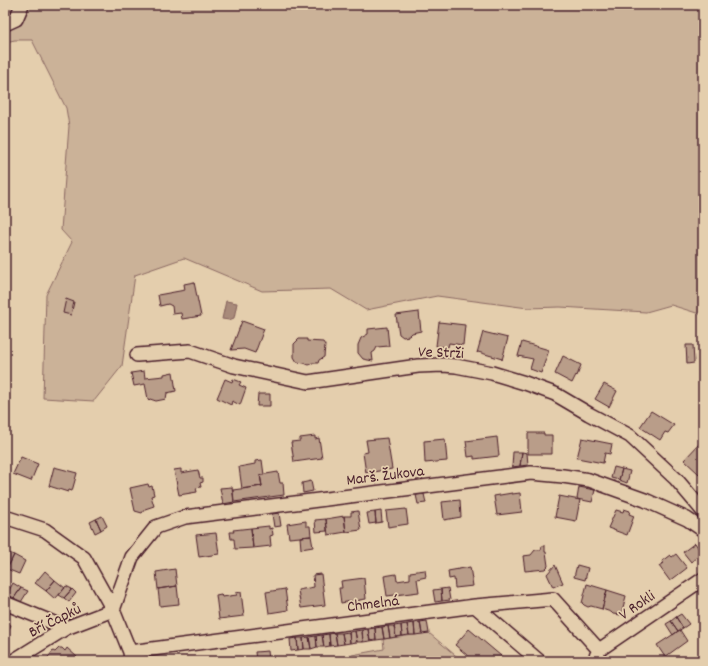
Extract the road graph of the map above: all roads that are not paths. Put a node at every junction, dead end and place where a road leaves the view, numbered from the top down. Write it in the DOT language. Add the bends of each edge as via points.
graph roads {
  1 [pos="22,5"];
  2 [pos="5,24"];
  3 [pos="136,355"];
  4 [pos="703,511"];
  5 [pos="5,517"];
  6 [pos="703,530"];
  7 [pos="703,579"];
  8 [pos="5,603"];
  9 [pos="475,606"];
  10 [pos="113,610"];
  11 [pos="66,628"];
  12 [pos="131,656"];
  13 [pos="596,656"];
  14 [pos="12,661"];
  15 [pos="539,661"];
  1 -- 2 [label="street" via="16,19"];
  3 -- 4 [label="street, Ve Strži" via="190,351 234,366 308,382 418,366 456,366 492,373 555,394 630,436 676,479"];
  5 -- 10 [label="street" via="45,530 84,558"];
  6 -- 10 [label="street, Marš. Žukova" via="645,500 589,480 532,473 185,516 156,527 132,557"];
  7 -- 13 [label="street, V Rokli"];
  8 -- 11 [label="street"];
  9 -- 12 [label="street, Chmelná"];
  9 -- 13 [label="street, Chmelná" via="553,598"];
  9 -- 15 [label="street"];
  10 -- 11 [label="street, Bří Čapků"];
  10 -- 12 [label="street"];
  11 -- 14 [label="street, Bří Čapků"];
}
